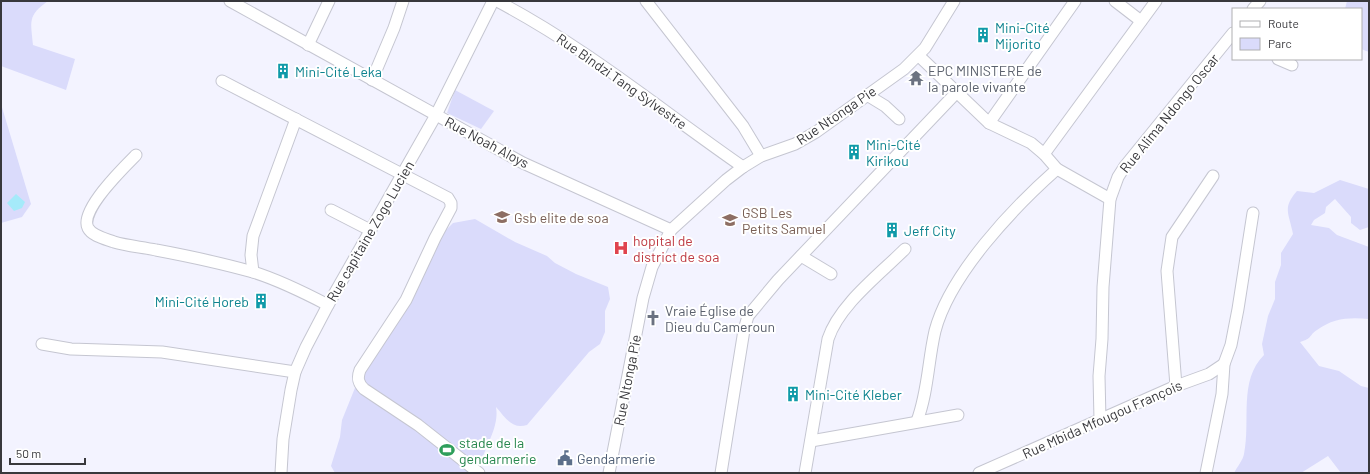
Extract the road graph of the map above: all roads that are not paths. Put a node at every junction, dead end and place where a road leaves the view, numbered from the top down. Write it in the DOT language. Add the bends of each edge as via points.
graph roads {
  1 [pos="230,1"];
  2 [pos="329,1"];
  3 [pos="402,1"];
  4 [pos="493,1"];
  5 [pos="497,1"];
  6 [pos="646,1"];
  7 [pos="954,1"];
  8 [pos="1075,1"];
  9 [pos="1115,1"];
  10 [pos="1156,1"];
  11 [pos="241,4"];
  12 [pos="1141,21"];
  13 [pos="1232,35"];
  14 [pos="308,45"];
  15 [pos="919,56"];
  16 [pos="1280,60"];
  17 [pos="1292,65"];
  18 [pos="222,80"];
  19 [pos="372,80"];
  20 [pos="957,92"];
  21 [pos="867,95"];
  22 [pos="436,115"];
  23 [pos="296,119"];
  24 [pos="899,119"];
  25 [pos="989,123"];
  26 [pos="1044,154"];
  27 [pos="136,155"];
  28 [pos="761,156"];
  29 [pos="743,167"];
  30 [pos="1057,169"];
  31 [pos="402,175"];
  32 [pos="1213,176"];
  33 [pos="1110,199"];
  34 [pos="331,210"];
  35 [pos="1253,213"];
  36 [pos="370,230"];
  37 [pos="671,230"];
  38 [pos="905,249"];
  39 [pos="801,256"];
  40 [pos="253,272"];
  41 [pos="831,274"];
  42 [pos="328,305"];
  43 [pos="42,344"];
  44 [pos="1224,364"];
  45 [pos="295,372"];
  46 [pos="1176,386"];
  47 [pos="958,415"];
  48 [pos="1100,420"];
  49 [pos="917,421"];
  50 [pos="811,441"];
  51 [pos="281,473"];
  52 [pos="479,473"];
  53 [pos="609,473"];
  54 [pos="721,473"];
  55 [pos="805,473"];
  56 [pos="979,473"];
  57 [pos="1206,473"];
  1 -- 11 [label="street, Rue Noah Aloys"];
  2 -- 14 [label="street"];
  3 -- 19 [label="street" via="394,28"];
  4 -- 22 [label="street, Rue capitaine Zogo Lucien"];
  5 -- 29 [label="street, Rue Bindzi Tang Sylvestre" via="532,19 594,60"];
  6 -- 28 [label="street" via="743,126"];
  7 -- 15 [label="street, Rue Ntonga Pie"];
  8 -- 25 [label="street"];
  9 -- 12 [label="street"];
  10 -- 12 [label="street"];
  11 -- 14 [label="street, Rue Noah Aloys"];
  12 -- 26 [label="street"];
  13 -- 33 [label="street, Rue Alima Ndongo Oscar" via="1124,166"];
  14 -- 19 [label="street, Rue Noah Aloys"];
  15 -- 20 [label="street"];
  15 -- 21 [label="street, Rue Ntonga Pie"];
  16 -- 17 [label="street"];
  18 -- 23 [label="street"];
  19 -- 22 [label="street, Rue Noah Aloys"];
  20 -- 25 [label="street"];
  20 -- 39 [label="street"];
  21 -- 24 [label="street"];
  21 -- 28 [label="street, Rue Ntonga Pie" via="803,140"];
  22 -- 31 [label="street, Rue capitaine Zogo Lucien"];
  22 -- 37 [label="street, Rue Noah Aloys" via="524,163"];
  23 -- 31 [label="street"];
  23 -- 40 [label="street" via="253,236"];
  25 -- 26 [label="street" via="1031,143"];
  26 -- 30 [label="street"];
  27 -- 40 [label="street" via="93,206 86,221 88,229 115,242"];
  28 -- 29 [label="street, Rue Ntonga Pie"];
  29 -- 37 [label="street, Rue Ntonga Pie"];
  30 -- 33 [label="street"];
  30 -- 49 [label="street" via="986,242 953,290 935,332 923,404"];
  31 -- 36 [label="street, Rue capitaine Zogo Lucien"];
  31 -- 52 [label="street" via="448,198 451,208 434,238 406,300 357,377 364,389 418,425"];
  32 -- 46 [label="street" via="1172,237 1167,271"];
  33 -- 48 [label="street, Rue Alima Ndongo Oscar" via="1103,287"];
  34 -- 36 [label="street"];
  35 -- 44 [label="street" via="1238,309 1231,345"];
  36 -- 42 [label="street, Rue capitaine Zogo Lucien"];
  37 -- 53 [label="street, Rue Ntonga Pie" via="652,267 643,298"];
  38 -- 50 [label="street" via="861,292 831,330"];
  39 -- 41 [label="street"];
  39 -- 54 [label="street" via="748,316"];
  40 -- 42 [label="street" via="278,280"];
  42 -- 45 [label="street, Rue capitaine Zogo Lucien"];
  43 -- 45 [label="street" via="71,349 162,352"];
  44 -- 46 [label="street, Rue Mbida Mfougou François" via="1209,374"];
  44 -- 57 [label="street" via="1222,394"];
  45 -- 51 [label="street, Rue capitaine Zogo Lucien" via="286,420"];
  46 -- 48 [label="street, Rue Mbida Mfougou François"];
  47 -- 49 [label="street"];
  48 -- 56 [label="street, Rue Mbida Mfougou François"];
  49 -- 50 [label="street"];
  50 -- 55 [label="street"];
}
